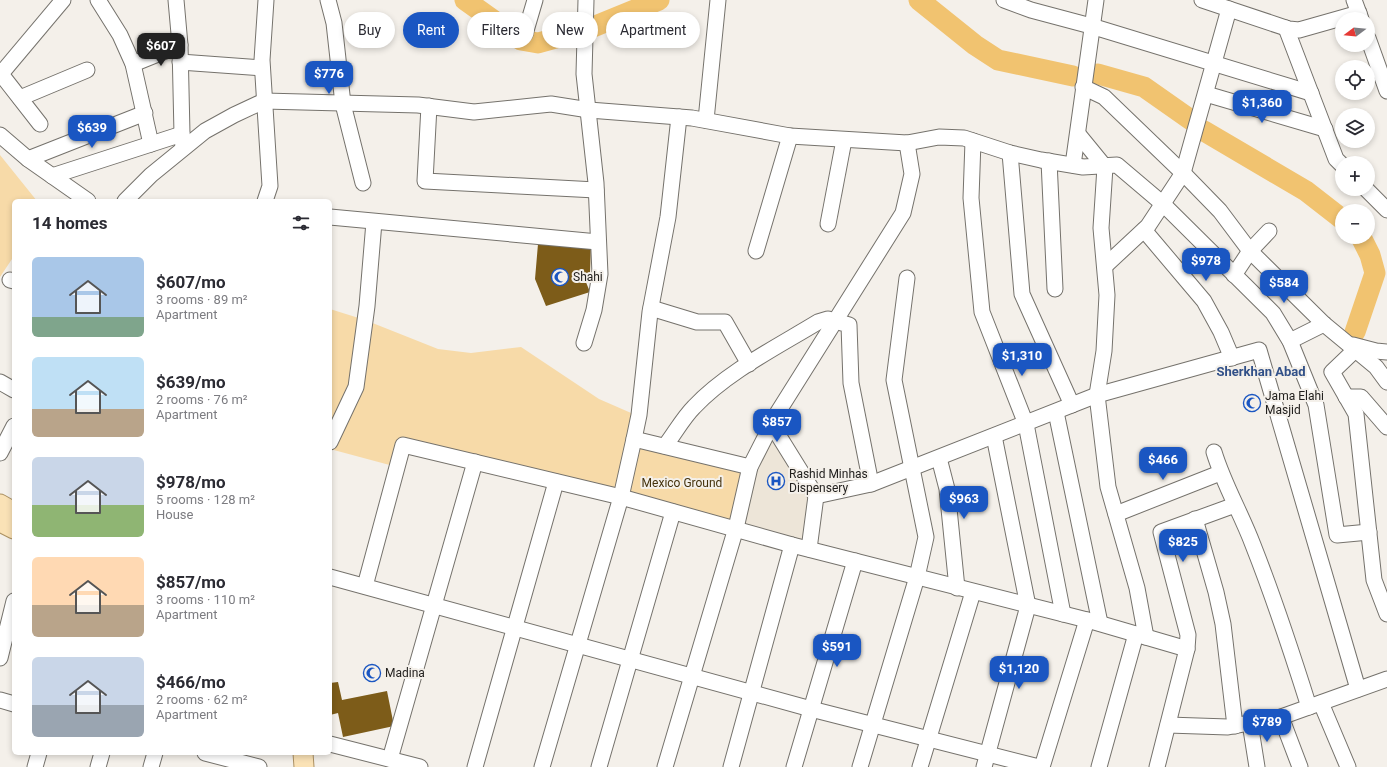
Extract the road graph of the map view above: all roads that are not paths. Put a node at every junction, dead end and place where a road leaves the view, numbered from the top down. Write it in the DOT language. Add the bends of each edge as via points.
graph roads {
  1 [pos="63,0"];
  2 [pos="98,0"];
  3 [pos="176,0"];
  4 [pos="266,0"];
  5 [pos="328,0"];
  6 [pos="535,0"];
  7 [pos="586,0"];
  8 [pos="718,0"];
  9 [pos="1004,0"];
  10 [pos="1096,0"];
  11 [pos="1202,0"];
  12 [pos="1229,9"];
  13 [pos="1358,11"];
  14 [pos="531,12"];
  15 [pos="1091,26"];
  16 [pos="1286,28"];
  17 [pos="180,45"];
  18 [pos="1373,52"];
  19 [pos="180,62"];
  20 [pos="133,64"];
  21 [pos="1215,64"];
  22 [pos="262,68"];
  23 [pos="88,70"];
  24 [pos="1,74"];
  25 [pos="1083,87"];
  26 [pos="1387,91"];
  27 [pos="1311,93"];
  28 [pos="1206,94"];
  29 [pos="20,98"];
  30 [pos="264,101"];
  31 [pos="343,104"];
  32 [pos="429,106"];
  33 [pos="589,110"];
  34 [pos="145,113"];
  35 [pos="679,117"];
  36 [pos="706,120"];
  37 [pos="40,124"];
  38 [pos="1325,130"];
  39 [pos="1078,134"];
  40 [pos="0,135"];
  41 [pos="790,136"];
  42 [pos="844,140"];
  43 [pos="183,141"];
  44 [pos="973,141"];
  45 [pos="907,143"];
  46 [pos="151,144"];
  47 [pos="1010,154"];
  48 [pos="1335,156"];
  49 [pos="28,159"];
  50 [pos="1049,161"];
  51 [pos="1073,165"];
  52 [pos="1105,167"];
  53 [pos="1183,173"];
  54 [pos="52,176"];
  55 [pos="363,183"];
  56 [pos="596,190"];
  57 [pos="1373,196"];
  58 [pos="85,199"];
  59 [pos="128,199"];
  60 [pos="266,199"];
  61 [pos="1162,204"];
  62 [pos="1387,210"];
  63 [pos="332,218"];
  64 [pos="374,222"];
  65 [pos="828,224"];
  66 [pos="1144,230"];
  67 [pos="1269,231"];
  68 [pos="598,242"];
  69 [pos="756,251"];
  70 [pos="1250,251"];
  71 [pos="1104,266"];
  72 [pos="1234,275"];
  73 [pos="906,278"];
  74 [pos="1055,289"];
  75 [pos="651,308"];
  76 [pos="836,321"];
  77 [pos="1324,324"];
  78 [pos="1290,341"];
  79 [pos="584,343"];
  80 [pos="1351,346"];
  81 [pos="1387,352"];
  82 [pos="1232,358"];
  83 [pos="749,364"];
  84 [pos="0,382"];
  85 [pos="1387,382"];
  86 [pos="12,389"];
  87 [pos="1097,395"];
  88 [pos="1346,397"];
  89 [pos="1072,405"];
  90 [pos="1056,412"];
  91 [pos="1026,424"];
  92 [pos="772,425"];
  93 [pos="1387,427"];
  94 [pos="12,430"];
  95 [pos="994,436"];
  96 [pos="332,438"];
  97 [pos="634,440"];
  98 [pos="5,446"];
  99 [pos="665,446"];
  100 [pos="1214,452"];
  101 [pos="939,458"];
  102 [pos="475,462"];
  103 [pos="750,466"];
  104 [pos="913,469"];
  105 [pos="1220,473"];
  106 [pos="556,482"];
  107 [pos="871,484"];
  108 [pos="816,496"];
  109 [pos="621,497"];
  110 [pos="0,504"];
  111 [pos="1235,505"];
  112 [pos="12,511"];
  113 [pos="673,512"];
  114 [pos="1116,514"];
  115 [pos="1195,519"];
  116 [pos="0,522"];
  117 [pos="12,528"];
  118 [pos="736,528"];
  119 [pos="1369,532"];
  120 [pos="792,545"];
  121 [pos="809,549"];
  122 [pos="855,561"];
  123 [pos="916,577"];
  124 [pos="332,578"];
  125 [pos="1380,578"];
  126 [pos="365,586"];
  127 [pos="957,588"];
  128 [pos="973,592"];
  129 [pos="434,605"];
  130 [pos="1028,606"];
  131 [pos="12,609"];
  132 [pos="1063,614"];
  133 [pos="1387,614"];
  134 [pos="1094,621"];
  135 [pos="515,627"];
  136 [pos="1141,636"];
  137 [pos="578,644"];
  138 [pos="1187,649"];
  139 [pos="0,658"];
  140 [pos="630,659"];
  141 [pos="692,676"];
  142 [pos="1387,679"];
  143 [pos="1358,689"];
  144 [pos="751,692"];
  145 [pos="0,700"];
  146 [pos="12,703"];
  147 [pos="1315,705"];
  148 [pos="811,709"];
  149 [pos="1281,717"];
  150 [pos="1250,723"];
  151 [pos="872,724"];
  152 [pos="1168,725"];
  153 [pos="1235,726"];
  154 [pos="928,739"];
  155 [pos="332,744"];
  156 [pos="38,755"];
  157 [pos="101,755"];
  158 [pos="154,755"];
  159 [pos="208,755"];
  160 [pos="292,755"];
  161 [pos="303,755"];
  162 [pos="390,759"];
  163 [pos="986,760"];
  164 [pos="220,762"];
  165 [pos="35,767"];
  166 [pos="98,767"];
  167 [pos="151,767"];
  168 [pos="259,767"];
  169 [pos="293,767"];
  170 [pos="304,767"];
  171 [pos="420,767"];
  172 [pos="475,767"];
  173 [pos="542,767"];
  174 [pos="599,767"];
  175 [pos="665,767"];
  176 [pos="731,767"];
  177 [pos="794,767"];
  178 [pos="860,767"];
  179 [pos="920,767"];
  180 [pos="1039,767"];
  181 [pos="1042,767"];
  182 [pos="1100,767"];
  183 [pos="1158,767"];
  184 [pos="1257,767"];
  185 [pos="1300,767"];
  186 [pos="1348,767"];
  1 -- 24 [label="street"];
  2 -- 20 [label="street" via="120,35"];
  3 -- 17 [label="street"];
  4 -- 22 [label="street"];
  5 -- 31 [label="street" via="334,23"];
  6 -- 14 [label="street"];
  7 -- 33 [label="street" via="584,74"];
  8 -- 36 [label="street"];
  9 -- 15 [label="street"];
  10 -- 15 [label="street"];
  11 -- 12 [label="street"];
  12 -- 16 [label="street"];
  12 -- 21 [label="street"];
  13 -- 16 [label="street" via="1299,30"];
  15 -- 21 [label="street"];
  15 -- 25 [label="street"];
  16 -- 27 [label="street"];
  17 -- 19 [label="street"];
  17 -- 20 [label="street"];
  18 -- 26 [label="street"];
  19 -- 22 [label="street"];
  19 -- 43 [label="street"];
  20 -- 34 [label="street"];
  21 -- 27 [label="street"];
  21 -- 28 [label="street"];
  22 -- 30 [label="street"];
  23 -- 29 [label="street"];
  24 -- 29 [label="street"];
  25 -- 39 [label="street"];
  25 -- 53 [label="street" via="1104,97"];
  27 -- 38 [label="street"];
  28 -- 38 [label="street"];
  28 -- 53 [label="street"];
  29 -- 37 [label="street"];
  30 -- 31 [label="street"];
  30 -- 43 [label="street"];
  30 -- 60 [label="street" via="270,186"];
  31 -- 32 [label="street"];
  31 -- 55 [label="street"];
  32 -- 33 [label="street" via="474,112 552,104"];
  32 -- 56 [label="street" via="425,181"];
  33 -- 35 [label="street"];
  33 -- 56 [label="street"];
  34 -- 46 [label="street"];
  34 -- 49 [label="street"];
  35 -- 36 [label="street"];
  35 -- 75 [label="street" via="668,217"];
  36 -- 41 [label="street"];
  38 -- 48 [label="street"];
  39 -- 51 [label="street"];
  39 -- 52 [label="street"];
  40 -- 49 [label="street"];
  41 -- 42 [label="street"];
  41 -- 69 [label="street"];
  42 -- 45 [label="street"];
  42 -- 65 [label="street"];
  43 -- 46 [label="street"];
  43 -- 59 [label="street"];
  44 -- 45 [label="street" via="939,137"];
  44 -- 47 [label="street"];
  44 -- 91 [label="street" via="972,198 982,312"];
  45 -- 76 [label="street" via="912,174 903,214"];
  46 -- 54 [label="street"];
  47 -- 50 [label="street"];
  47 -- 89 [label="street" via="1022,294"];
  49 -- 54 [label="street"];
  50 -- 51 [label="street"];
  50 -- 74 [label="street"];
  51 -- 52 [label="street"];
  52 -- 61 [label="street" via="1117,165"];
  52 -- 71 [label="street" via="1101,228"];
  53 -- 61 [label="street"];
  53 -- 70 [label="street" via="1220,211"];
  54 -- 58 [label="street"];
  56 -- 68 [label="street"];
  57 -- 62 [label="street"];
  61 -- 66 [label="street"];
  61 -- 72 [label="street"];
  63 -- 64 [label="street"];
  64 -- 68 [label="street"];
  64 -- 96 [label="street" via="367,306 356,387"];
  66 -- 71 [label="street"];
  66 -- 82 [label="street" via="1204,301"];
  67 -- 70 [label="street"];
  68 -- 79 [label="street" via="600,274 594,310"];
  70 -- 72 [label="street"];
  70 -- 77 [label="street"];
  71 -- 87 [label="street" via="1107,295 1104,351"];
  72 -- 78 [label="street" via="1274,312"];
  73 -- 104 [label="street" via="894,380"];
  75 -- 83 [label="street" via="697,322 725,322"];
  75 -- 97 [label="street"];
  76 -- 83 [label="street" via="828,319 818,322"];
  76 -- 92 [label="street"];
  76 -- 107 [label="street" via="849,325 851,383"];
  77 -- 78 [label="street"];
  77 -- 80 [label="street"];
  78 -- 119 [label="street" via="1316,405 1337,535"];
  80 -- 81 [label="street"];
  80 -- 85 [label="street" via="1376,367"];
  80 -- 88 [label="street" via="1332,372"];
  82 -- 87 [label="street"];
  82 -- 143 [label="street" via="1259,350"];
  83 -- 99 [label="street" via="694,407"];
  84 -- 86 [label="street"];
  87 -- 89 [label="street"];
  87 -- 114 [label="street" via="1108,487"];
  88 -- 93 [label="street" via="1361,397"];
  88 -- 119 [label="street" via="1356,414"];
  89 -- 90 [label="street"];
  90 -- 91 [label="street"];
  90 -- 134 [label="street"];
  91 -- 95 [label="street"];
  91 -- 132 [label="street"];
  92 -- 103 [label="street"];
  92 -- 108 [label="street"];
  94 -- 98 [label="street"];
  95 -- 101 [label="street"];
  95 -- 130 [label="street"];
  97 -- 99 [label="street"];
  97 -- 109 [label="street"];
  99 -- 103 [label="street"];
  100 -- 105 [label="street"];
  101 -- 104 [label="street"];
  101 -- 127 [label="street" via="947,489"];
  102 -- 106 [label="street"];
  102 -- 126 [label="street" via="403,445"];
  102 -- 129 [label="street"];
  103 -- 118 [label="street"];
  104 -- 107 [label="street"];
  104 -- 123 [label="street" via="926,537"];
  105 -- 111 [label="street"];
  105 -- 114 [label="street"];
  106 -- 109 [label="street"];
  106 -- 135 [label="street"];
  107 -- 108 [label="street"];
  108 -- 121 [label="street"];
  109 -- 113 [label="street"];
  109 -- 137 [label="street"];
  110 -- 112 [label="main road"];
  111 -- 115 [label="street"];
  111 -- 147 [label="street"];
  113 -- 118 [label="street"];
  113 -- 140 [label="street"];
  114 -- 136 [label="street" via="1137,588"];
  115 -- 138 [label="street" via="1160,532 1188,634"];
  115 -- 153 [label="street" via="1223,624"];
  116 -- 117 [label="main road"];
  118 -- 120 [label="street"];
  118 -- 141 [label="street"];
  119 -- 125 [label="street"];
  120 -- 121 [label="street"];
  120 -- 144 [label="street"];
  121 -- 122 [label="street"];
  122 -- 123 [label="street"];
  122 -- 148 [label="street"];
  123 -- 127 [label="street"];
  123 -- 151 [label="street"];
  124 -- 126 [label="street"];
  125 -- 133 [label="street"];
  126 -- 129 [label="street"];
  127 -- 128 [label="street"];
  128 -- 130 [label="street"];
  128 -- 154 [label="street"];
  129 -- 135 [label="street"];
  129 -- 162 [label="street"];
  130 -- 132 [label="street"];
  130 -- 163 [label="street"];
  131 -- 139 [label="street"];
  132 -- 134 [label="street"];
  134 -- 136 [label="street"];
  134 -- 181 [label="street"];
  135 -- 137 [label="street"];
  135 -- 172 [label="street"];
  136 -- 138 [label="street"];
  136 -- 182 [label="street"];
  137 -- 140 [label="street"];
  137 -- 173 [label="street"];
  138 -- 152 [label="street"];
  140 -- 141 [label="street"];
  140 -- 174 [label="street"];
  141 -- 144 [label="street"];
  141 -- 175 [label="street"];
  142 -- 143 [label="street"];
  143 -- 147 [label="street"];
  144 -- 148 [label="street"];
  144 -- 176 [label="street"];
  145 -- 146 [label="street"];
  147 -- 149 [label="street"];
  147 -- 186 [label="street"];
  148 -- 151 [label="street"];
  148 -- 177 [label="street"];
  149 -- 150 [label="street"];
  149 -- 185 [label="street"];
  150 -- 153 [label="street"];
  150 -- 184 [label="street"];
  151 -- 154 [label="street"];
  151 -- 178 [label="street"];
  152 -- 153 [label="street"];
  152 -- 183 [label="street"];
  154 -- 163 [label="street"];
  154 -- 179 [label="street"];
  155 -- 162 [label="street"];
  156 -- 165 [label="street"];
  157 -- 166 [label="street"];
  158 -- 167 [label="street"];
  159 -- 164 [label="street"];
  160 -- 169 [label="main road"];
  161 -- 170 [label="main road"];
  162 -- 171 [label="street"];
  163 -- 180 [label="street"];
  164 -- 168 [label="street"];
}
